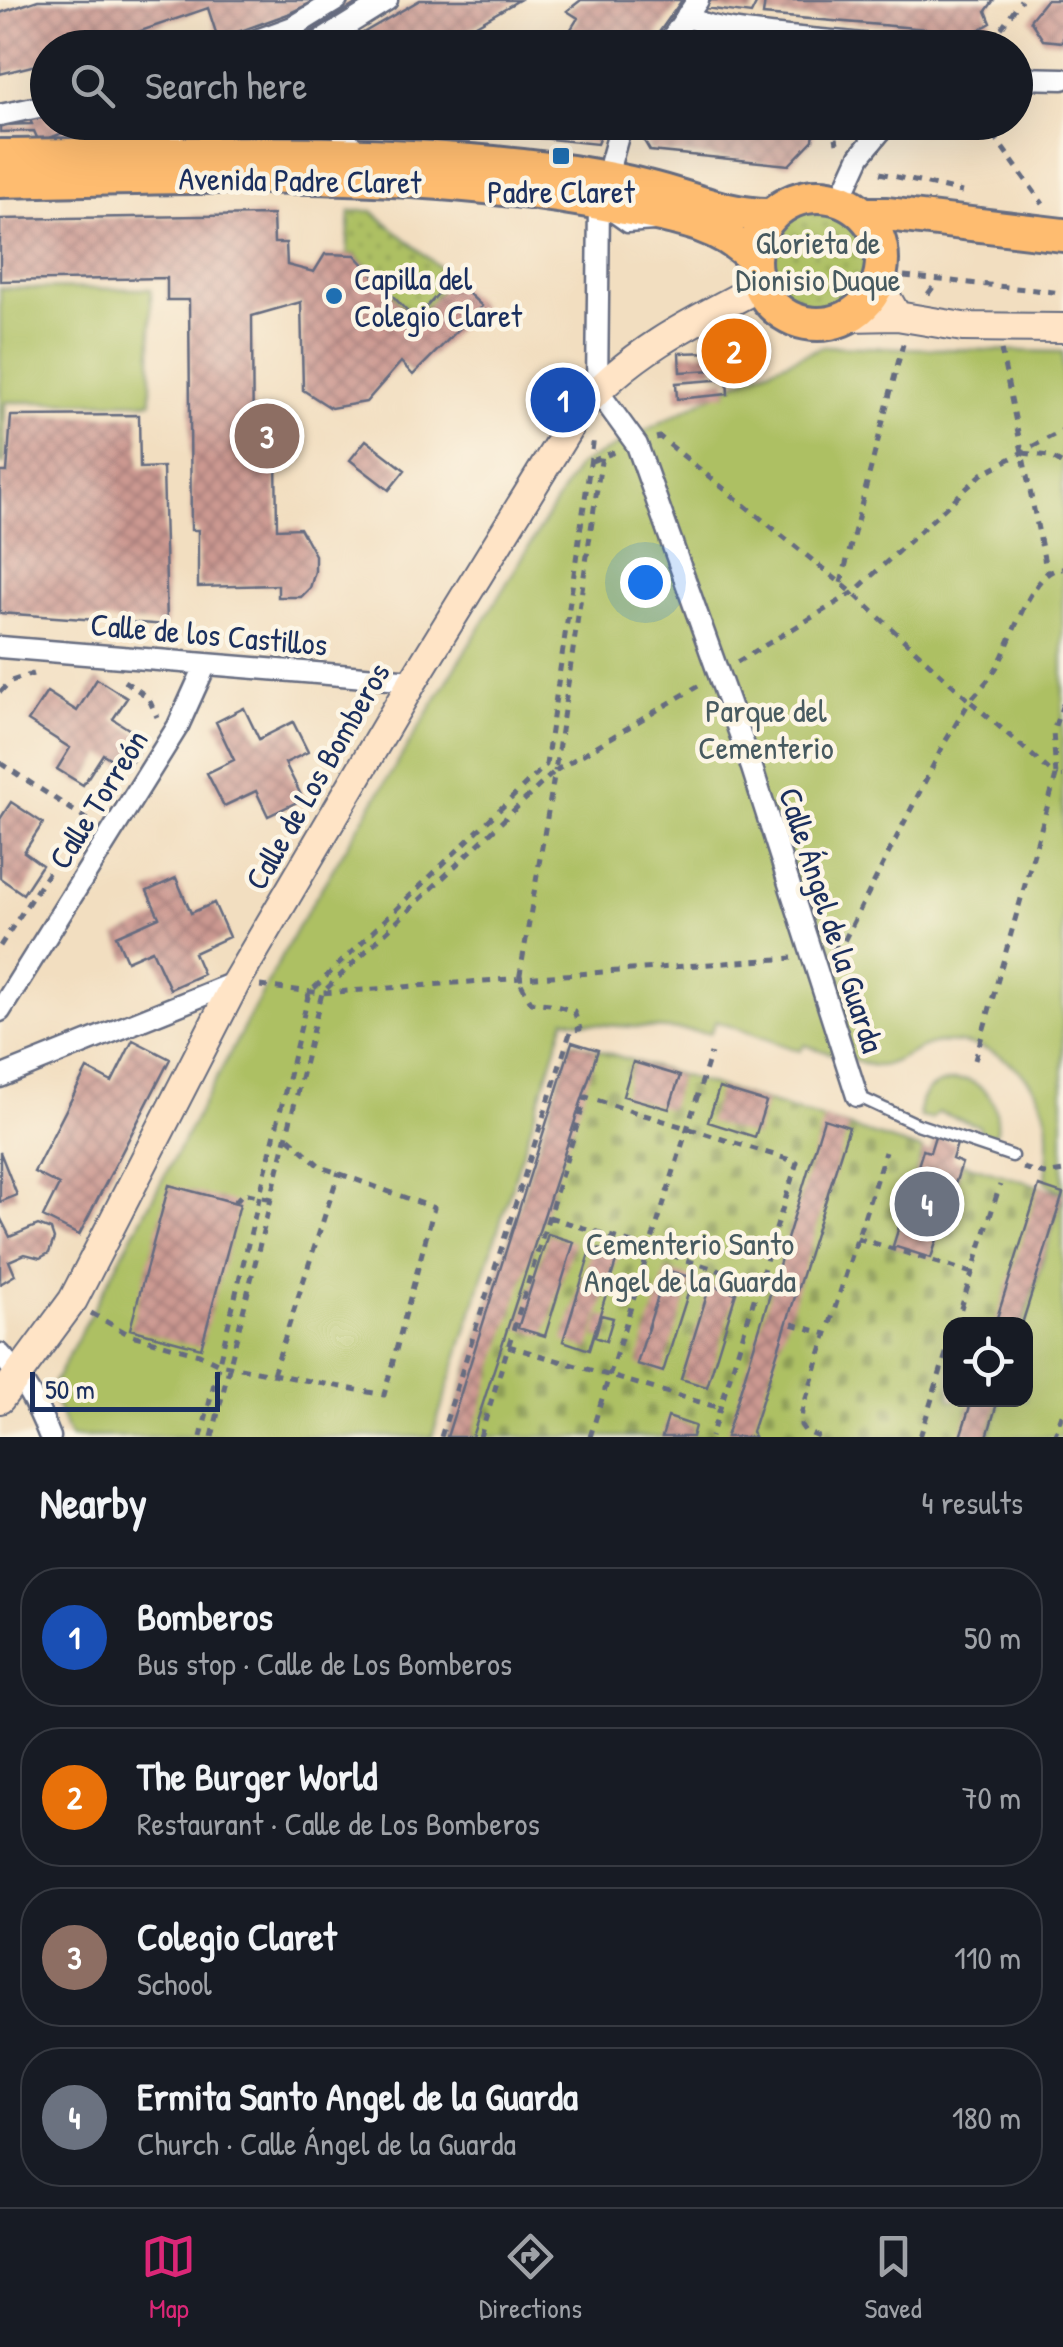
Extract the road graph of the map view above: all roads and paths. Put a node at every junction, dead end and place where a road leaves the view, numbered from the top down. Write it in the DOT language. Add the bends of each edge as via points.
graph roads {
  1 [pos="337,0"];
  2 [pos="387,0"];
  3 [pos="1022,0"];
  4 [pos="692,8"];
  5 [pos="299,30"];
  6 [pos="339,30"];
  7 [pos="677,30"];
  8 [pos="744,30"];
  9 [pos="1000,30"];
  10 [pos="1033,78"];
  11 [pos="1063,79"];
  12 [pos="30,109"];
  13 [pos="0,115"];
  14 [pos="160,140"];
  15 [pos="348,140"];
  16 [pos="617,140"];
  17 [pos="836,140"];
  18 [pos="873,140"];
  19 [pos="997,140"];
  20 [pos="837,143"];
  21 [pos="356,153"];
  22 [pos="137,154"];
  23 [pos="0,156"];
  24 [pos="0,180"];
  25 [pos="605,191"];
  26 [pos="852,207"];
  27 [pos="772,215"];
  28 [pos="1056,223"];
  29 [pos="954,224"];
  30 [pos="881,272"];
  31 [pos="756,273"];
  32 [pos="937,282"];
  33 [pos="1063,293"];
  34 [pos="927,296"];
  35 [pos="849,316"];
  36 [pos="1063,328"];
  37 [pos="900,329"];
  38 [pos="1001,350"];
  39 [pos="597,390"];
  40 [pos="594,428"];
  41 [pos="1063,430"];
  42 [pos="660,437"];
  43 [pos="619,450"];
  44 [pos="1022,453"];
  45 [pos="602,456"];
  46 [pos="592,461"];
  47 [pos="1063,464"];
  48 [pos="1063,569"];
  49 [pos="1046,573"];
  50 [pos="841,583"];
  51 [pos="853,593"];
  52 [pos="3,652"];
  53 [pos="206,664"];
  54 [pos="735,664"];
  55 [pos="34,674"];
  56 [pos="120,681"];
  57 [pos="413,681"];
  58 [pos="698,686"];
  59 [pos="0,692"];
  60 [pos="970,701"];
  61 [pos="1063,704"];
  62 [pos="157,717"];
  63 [pos="0,763"];
  64 [pos="555,771"];
  65 [pos="1060,776"];
  66 [pos="110,834"];
  67 [pos="824,952"];
  68 [pos="784,958"];
  69 [pos="519,980"];
  70 [pos="246,984"];
  71 [pos="322,992"];
  72 [pos="309,993"];
  73 [pos="0,1011"];
  74 [pos="711,1052"];
  75 [pos="975,1060"];
  76 [pos="0,1077"];
  77 [pos="858,1096"];
  78 [pos="688,1128"];
  79 [pos="287,1136"];
  80 [pos="885,1152"];
  81 [pos="1012,1156"];
  82 [pos="339,1172"];
  83 [pos="1061,1172"];
  84 [pos="1044,1174"];
  85 [pos="1063,1183"];
  86 [pos="1000,1185"];
  87 [pos="260,1196"];
  88 [pos="272,1199"];
  89 [pos="234,1202"];
  90 [pos="549,1217"];
  91 [pos="857,1238"];
  92 [pos="650,1249"];
  93 [pos="972,1273"];
  94 [pos="759,1283"];
  95 [pos="88,1312"];
  96 [pos="958,1317"];
  97 [pos="792,1324"];
  98 [pos="827,1334"];
  99 [pos="508,1346"];
  100 [pos="943,1363"];
  101 [pos="219,1364"];
  102 [pos="10,1365"];
  103 [pos="230,1365"];
  104 [pos="272,1374"];
  105 [pos="609,1377"];
  106 [pos="0,1400"];
  107 [pos="720,1408"];
  108 [pos="1063,1412"];
  109 [pos="50,1437"];
  110 [pos="201,1437"];
  111 [pos="212,1437"];
  112 [pos="441,1437"];
  113 [pos="480,1437"];
  114 [pos="590,1437"];
  115 [pos="711,1437"];
  116 [pos="819,1437"];
  117 [pos="920,1437"];
  118 [pos="1054,1437"];
  1 -- 5 [label="street"];
  2 -- 6 [label="street"];
  3 -- 9 [label="path"];
  4 -- 7 [label="street"];
  4 -- 8 [label="street" via="700,24"];
  10 -- 11 [label="street"];
  12 -- 13 [label="street"];
  14 -- 22 [label="street"];
  15 -- 21 [label="street, Avenida Padre Claret"];
  16 -- 25 [label="street"];
  17 -- 20 [label="path"];
  18 -- 26 [label="street" via="860,156"];
  19 -- 28 [label="path"];
  21 -- 22 [label="main road, Avenida Padre Claret"];
  21 -- 25 [label="main road, Avenida Padre Claret" via="556,170"];
  22 -- 23 [label="main road, Avenida Padre Claret"];
  24 -- 25 [label="main road, Avenida Padre Claret" via="296,175"];
  25 -- 27 [label="main road, Avenida Padre Claret" via="648,187 735,214"];
  25 -- 31 [label="main road, Avenida Padre Claret" via="730,238"];
  25 -- 39 [label="street"];
  26 -- 27 [label="main road" via="819,196"];
  26 -- 29 [label="main road"];
  26 -- 30 [label="main road" via="875,230"];
  27 -- 31 [label="main road" via="758,238"];
  28 -- 29 [label="main road"];
  29 -- 30 [label="main road" via="908,236"];
  30 -- 32 [label="path"];
  30 -- 35 [label="main road" via="867,302"];
  30 -- 37 [label="street"];
  31 -- 35 [label="main road" via="774,308 798,322 824,324"];
  31 -- 39 [label="street, Calle de Los Bomberos"];
  32 -- 33 [label="path"];
  32 -- 34 [label="path"];
  35 -- 37 [label="street"];
  36 -- 37 [label="street"];
  37 -- 50 [label="path"];
  38 -- 44 [label="path"];
  39 -- 57 [label="street, Calle de Los Bomberos"];
  39 -- 77 [label="street, Calle Ángel de la Guarda" via="643,463 752,768"];
  40 -- 46 [label="path"];
  41 -- 44 [label="path"];
  42 -- 50 [label="path"];
  43 -- 45 [label="path"];
  44 -- 47 [label="path"];
  44 -- 49 [label="path"];
  44 -- 51 [label="path" via="982,474"];
  45 -- 46 [label="path"];
  45 -- 64 [label="path"];
  46 -- 72 [label="path" via="546,765"];
  48 -- 49 [label="path"];
  49 -- 60 [label="path" via="994,672"];
  50 -- 51 [label="path"];
  51 -- 54 [label="path"];
  51 -- 60 [label="path"];
  52 -- 53 [label="street, Calle de los Castillos"];
  53 -- 57 [label="street, Calle de los Castillos"];
  53 -- 66 [label="street, Calle Torreón" via="178,726"];
  55 -- 59 [label="path"];
  56 -- 62 [label="path" via="148,697"];
  57 -- 70 [label="street, Calle de Los Bomberos"];
  58 -- 64 [label="path"];
  60 -- 65 [label="path"];
  60 -- 67 [label="path" via="842,943"];
  61 -- 65 [label="path" via="1054,731"];
  63 -- 66 [label="path"];
  64 -- 69 [label="path"];
  64 -- 71 [label="path"];
  65 -- 75 [label="path"];
  66 -- 73 [label="street, Calle Torreón"];
  68 -- 69 [label="path"];
  69 -- 71 [label="path"];
  69 -- 112 [label="path" via="530,1002 574,1012 580,1029 572,1030"];
  70 -- 72 [label="path"];
  70 -- 76 [label="street"];
  70 -- 102 [label="street, Calle de Los Bomberos" via="72,1300"];
  71 -- 72 [label="path"];
  71 -- 79 [label="path"];
  72 -- 87 [label="path"];
  74 -- 78 [label="path"];
  77 -- 81 [label="lane, Calle Ángel de la Guarda"];
  78 -- 90 [label="path" via="586,1098"];
  78 -- 92 [label="path"];
  78 -- 94 [label="path" via="797,1162"];
  79 -- 82 [label="path" via="321,1167"];
  79 -- 88 [label="path"];
  80 -- 91 [label="path"];
  82 -- 104 [label="path"];
  82 -- 104 [label="path" via="434,1208 384,1396"];
  83 -- 84 [label="path"];
  83 -- 85 [label="path"];
  86 -- 93 [label="path"];
  87 -- 88 [label="path"];
  87 -- 89 [label="path" via="243,1193"];
  87 -- 101 [label="path"];
  88 -- 103 [label="path"];
  90 -- 92 [label="path"];
  90 -- 99 [label="path"];
  91 -- 93 [label="path"];
  91 -- 98 [label="path"];
  92 -- 94 [label="path"];
  92 -- 105 [label="path"];
  93 -- 96 [label="path"];
  94 -- 107 [label="path"];
  95 -- 101 [label="path" via="128,1334"];
  97 -- 98 [label="path"];
  98 -- 116 [label="path" via="801,1425"];
  99 -- 105 [label="path"];
  99 -- 113 [label="path"];
  100 -- 117 [label="path"];
  101 -- 103 [label="path"];
  101 -- 110 [label="path"];
  102 -- 106 [label="street, Calle de Los Bomberos"];
  102 -- 109 [label="street" via="36,1401"];
  103 -- 104 [label="path"];
  103 -- 111 [label="path"];
  105 -- 107 [label="path"];
  105 -- 114 [label="path"];
  107 -- 115 [label="path"];
  108 -- 118 [label="path"];
}
